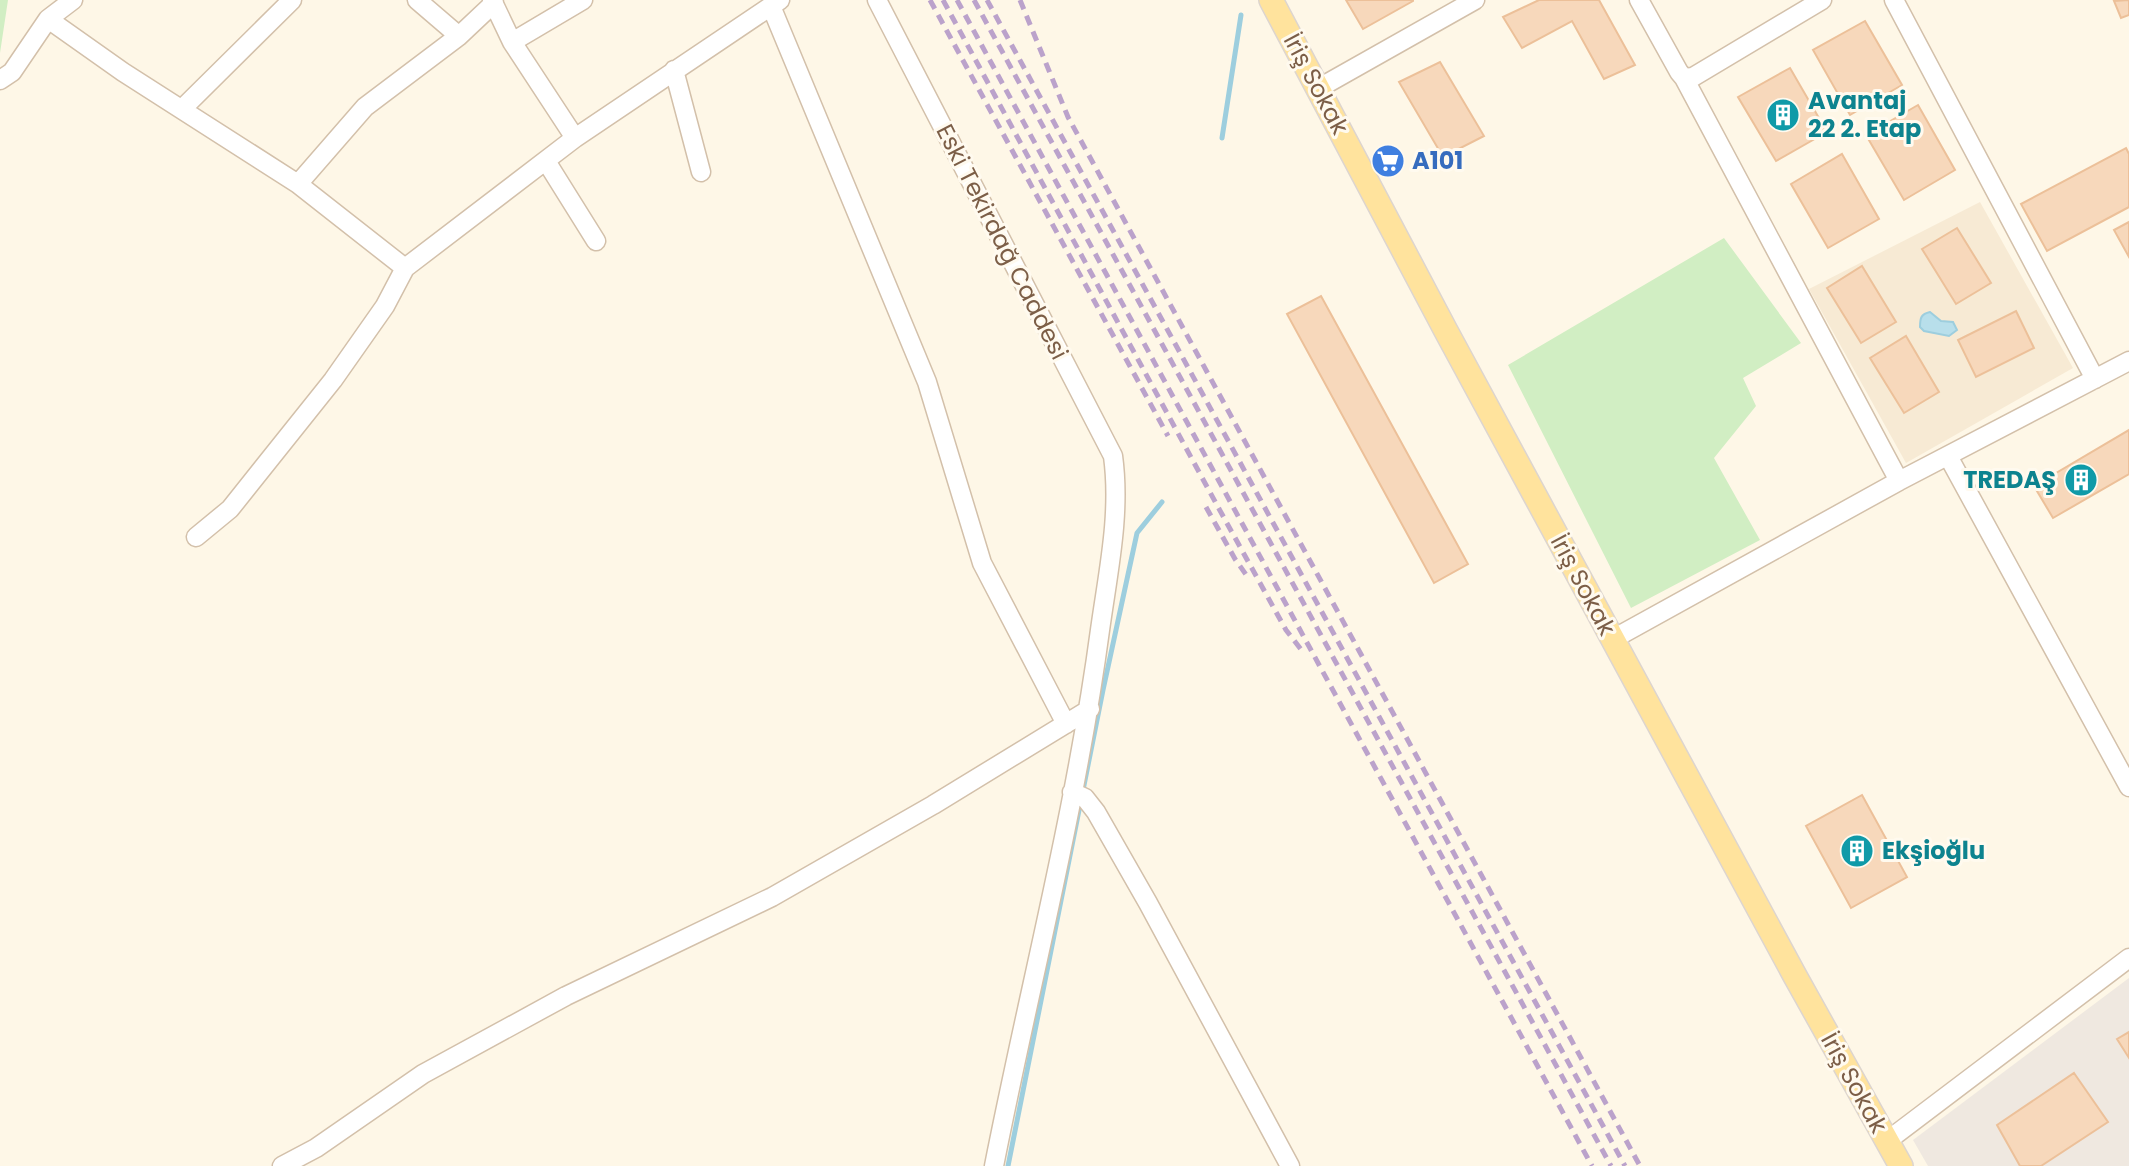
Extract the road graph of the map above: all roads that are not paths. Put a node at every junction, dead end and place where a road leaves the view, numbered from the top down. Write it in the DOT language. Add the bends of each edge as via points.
graph roads {
  1 [pos="73,0"];
  2 [pos="292,0"];
  3 [pos="417,0"];
  4 [pos="583,0"];
  5 [pos="877,0"];
  6 [pos="1271,0"];
  7 [pos="1475,0"];
  8 [pos="1639,0"];
  9 [pos="1822,0"];
  10 [pos="1894,0"];
  11 [pos="493,1"];
  12 [pos="776,3"];
  13 [pos="48,19"];
  14 [pos="459,36"];
  15 [pos="512,41"];
  16 [pos="674,70"];
  17 [pos="1684,78"];
  18 [pos="0,80"];
  19 [pos="1319,88"];
  20 [pos="182,109"];
  21 [pos="575,138"];
  22 [pos="546,161"];
  23 [pos="701,172"];
  24 [pos="298,184"];
  25 [pos="596,241"];
  26 [pos="405,268"];
  27 [pos="2129,361"];
  28 [pos="2095,379"];
  29 [pos="1948,456"];
  30 [pos="1899,481"];
  31 [pos="196,537"];
  32 [pos="1613,639"];
  33 [pos="1090,709"];
  34 [pos="1066,724"];
  35 [pos="2129,787"];
  36 [pos="1077,794"];
  37 [pos="2129,958"];
  38 [pos="1887,1141"];
  39 [pos="282,1166"];
  40 [pos="994,1166"];
  41 [pos="1290,1166"];
  42 [pos="1901,1166"];
  1 -- 13 [label="street"];
  2 -- 20 [label="street"];
  3 -- 14 [label="street"];
  4 -- 15 [label="street"];
  5 -- 33 [label="street, Eski Tekirdağ Caddesi" via="1113,456 1115,520"];
  6 -- 19 [label="main road, İriş Sokak"];
  7 -- 19 [label="street"];
  8 -- 17 [label="street"];
  9 -- 17 [label="street" via="1693,77"];
  10 -- 28 [label="street"];
  11 -- 14 [label="street"];
  11 -- 15 [label="street"];
  12 -- 16 [label="street"];
  12 -- 34 [label="street" via="927,382 982,563"];
  13 -- 18 [label="street" via="12,72"];
  13 -- 20 [label="street"];
  14 -- 24 [label="street" via="365,107"];
  15 -- 21 [label="street"];
  16 -- 21 [label="street"];
  16 -- 23 [label="street"];
  17 -- 30 [label="street"];
  19 -- 32 [label="main road, İriş Sokak"];
  20 -- 24 [label="street"];
  21 -- 22 [label="street"];
  22 -- 25 [label="street"];
  22 -- 26 [label="street"];
  24 -- 26 [label="street"];
  26 -- 31 [label="street" via="385,306 332,380 230,509"];
  27 -- 28 [label="street"];
  28 -- 29 [label="street"];
  29 -- 30 [label="street"];
  29 -- 35 [label="street"];
  30 -- 32 [label="street"];
  32 -- 38 [label="main road, İriş Sokak"];
  33 -- 34 [label="street"];
  33 -- 36 [label="street, Eski Tekirdağ Caddesi"];
  34 -- 39 [label="street" via="772,897 566,996 423,1074 316,1148"];
  36 -- 40 [label="street, Eski Tekirdağ Caddesi"];
  36 -- 41 [label="street" via="1096,812"];
  37 -- 38 [label="street"];
  38 -- 42 [label="main road, İriş Sokak"];
}
